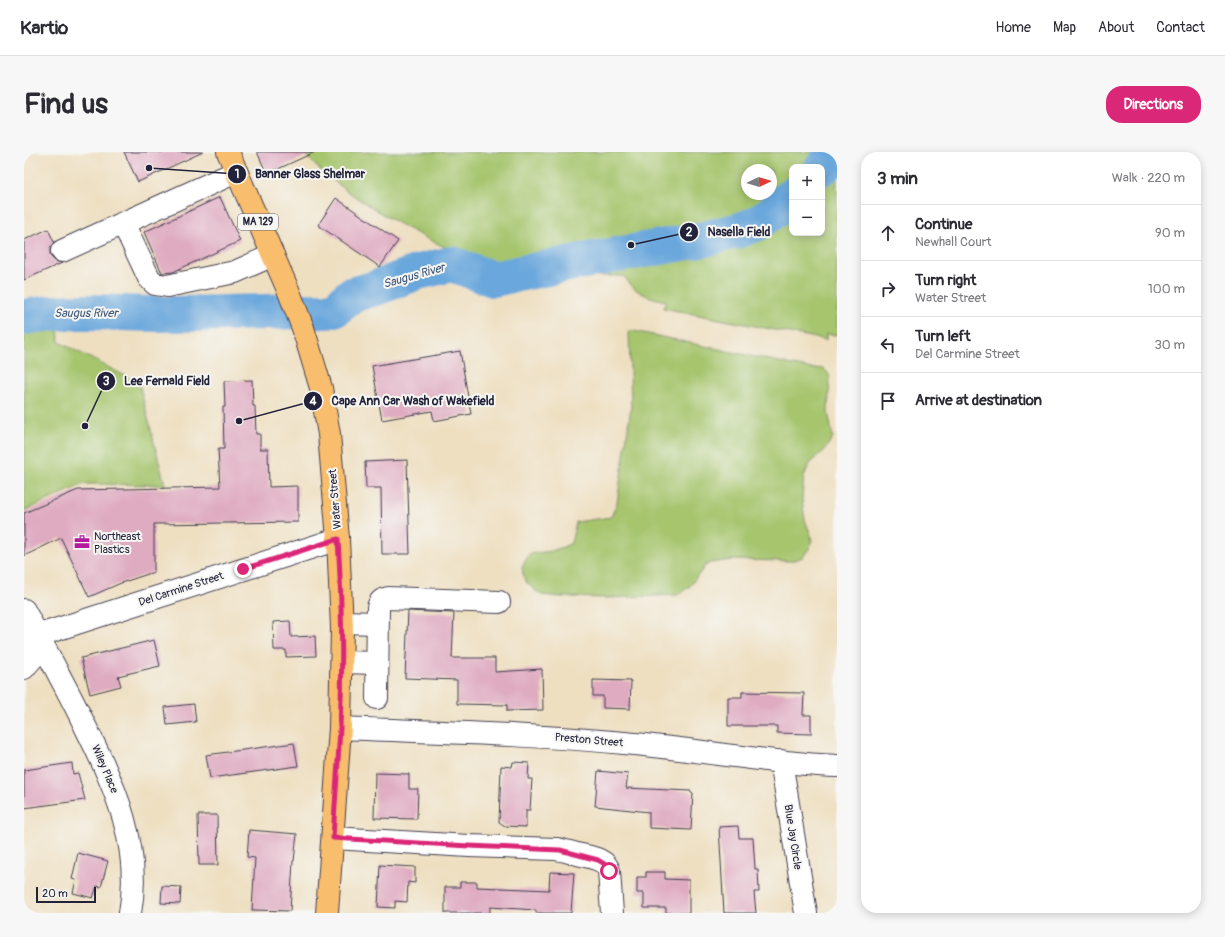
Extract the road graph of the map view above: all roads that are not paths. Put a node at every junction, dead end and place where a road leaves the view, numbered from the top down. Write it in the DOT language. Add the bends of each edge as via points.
graph roads {
  1 [pos="228,152"];
  2 [pos="236,172"];
  3 [pos="123,223"];
  4 [pos="62,251"];
  5 [pos="273,255"];
  6 [pos="338,539"];
  7 [pos="499,602"];
  8 [pos="24,610"];
  9 [pos="342,622"];
  10 [pos="378,623"];
  11 [pos="35,641"];
  12 [pos="342,662"];
  13 [pos="377,663"];
  14 [pos="24,668"];
  15 [pos="377,698"];
  16 [pos="340,728"];
  17 [pos="781,761"];
  18 [pos="837,766"];
  19 [pos="333,838"];
  20 [pos="130,913"];
  21 [pos="327,913"];
  22 [pos="612,913"];
  23 [pos="806,913"];
  1 -- 2 [label="main road, Water Street / MA 129"];
  2 -- 3 [label="street"];
  2 -- 5 [label="main road, Water Street / MA 129"];
  3 -- 4 [label="street"];
  3 -- 5 [label="street" via="149,278 158,285 167,286 235,272"];
  5 -- 6 [label="main road, Water Street / MA 129" via="303,328 315,367 325,412 332,464"];
  6 -- 9 [label="main road, Water Street / MA 129"];
  6 -- 11 [label="street, Del Carmine Street"];
  7 -- 10 [label="street" via="386,598 378,604"];
  8 -- 11 [label="street, Wiley Place"];
  9 -- 10 [label="street"];
  9 -- 12 [label="main road, Water Street / MA 129"];
  10 -- 13 [label="street"];
  11 -- 14 [label="street"];
  11 -- 20 [label="street, Wiley Place" via="95,745 118,800 133,861"];
  12 -- 13 [label="street"];
  12 -- 16 [label="main road, Water Street / MA 129"];
  13 -- 15 [label="street"];
  16 -- 17 [label="street, Preston Street" via="568,738"];
  16 -- 19 [label="main road, Water Street / MA 129"];
  17 -- 18 [label="street, Preston Street"];
  17 -- 23 [label="street, Blue Jay Circle"];
  19 -- 21 [label="main road, Water Street / MA 129"];
  19 -- 22 [label="street" via="560,850 598,860 606,865 609,871"];
}
